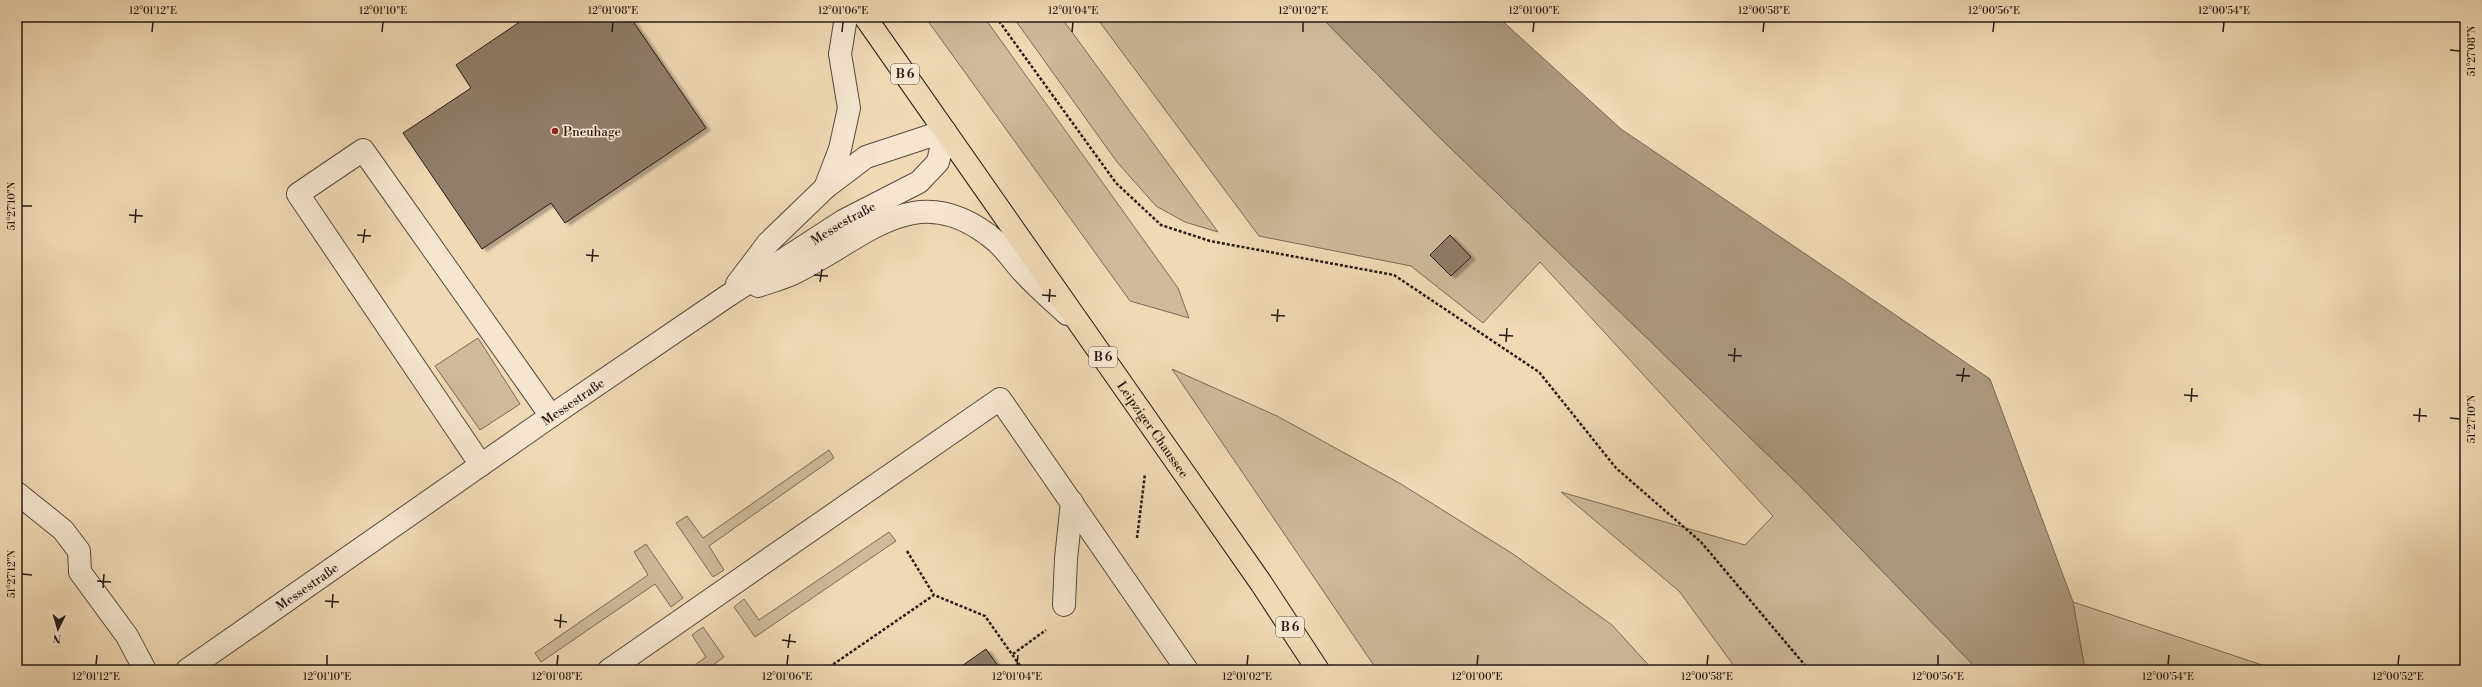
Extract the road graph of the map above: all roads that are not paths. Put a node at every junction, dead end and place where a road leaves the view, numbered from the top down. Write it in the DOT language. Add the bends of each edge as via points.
graph roads {
  1 [pos="846,17"];
  2 [pos="865,17"];
  3 [pos="945,131"];
  4 [pos="825,188"];
  5 [pos="726,297"];
  6 [pos="1085,332"];
  7 [pos="551,416"];
  8 [pos="481,465"];
  9 [pos="17,493"];
  10 [pos="1072,502"];
  11 [pos="1064,605"];
  12 [pos="145,670"];
  13 [pos="187,670"];
  14 [pos="609,670"];
  15 [pos="1187,670"];
  16 [pos="1318,670"];
  1 -- 4 [label="street" via="840,54 848,108 840,149"];
  2 -- 3 [label="main road, B 6"];
  3 -- 4 [label="street" via="866,157"];
  3 -- 5 [label="street, Messestraße" via="938,162 919,182 843,221"];
  3 -- 6 [label="main road, Leipziger Chaussee / B 6"];
  4 -- 5 [label="street" via="768,243"];
  5 -- 6 [label="street" via="792,274 888,219 914,212 939,212 970,223 998,243 1024,274"];
  5 -- 7 [label="street, Messestraße"];
  6 -- 16 [label="main road, Leipziger Chaussee / B 6" via="1261,583"];
  7 -- 8 [label="street, Messestraße"];
  7 -- 8 [label="street" via="363,150 298,194"];
  8 -- 13 [label="street, Messestraße"];
  9 -- 12 [label="street" via="63,530 79,551 80,572 127,636"];
  10 -- 11 [label="street"];
  10 -- 14 [label="street" via="1000,399"];
  10 -- 15 [label="street"];
}
